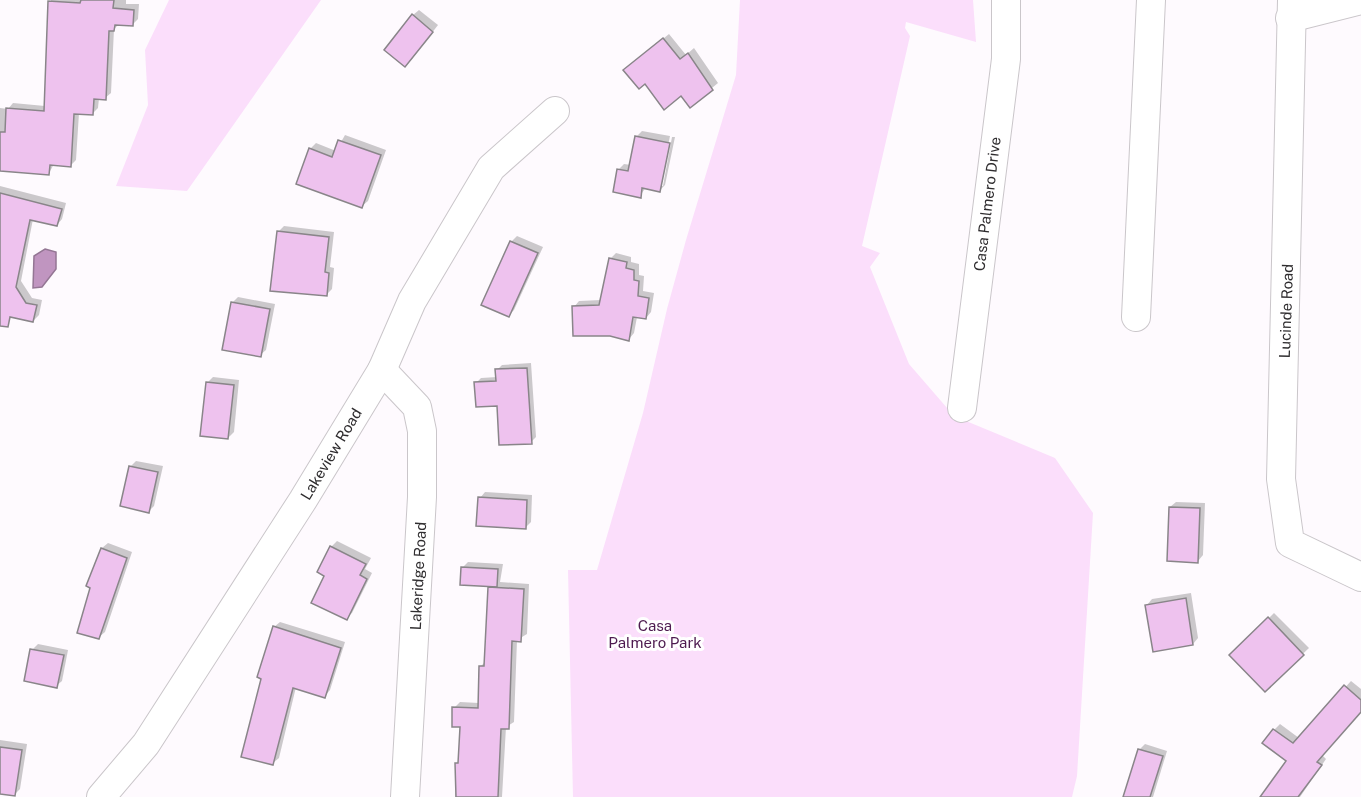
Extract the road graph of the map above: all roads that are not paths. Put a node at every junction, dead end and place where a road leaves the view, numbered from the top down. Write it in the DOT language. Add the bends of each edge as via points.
graph roads {
  1 [pos="1006,0"];
  2 [pos="1151,0"];
  3 [pos="1361,0"];
  4 [pos="1291,9"];
  5 [pos="555,111"];
  6 [pos="1136,317"];
  7 [pos="381,370"];
  8 [pos="962,408"];
  9 [pos="1361,577"];
  10 [pos="101,797"];
  11 [pos="405,797"];
  1 -- 8 [label="street, Casa Palmero Drive" via="1006,59"];
  2 -- 6 [label="street"];
  3 -- 4 [label="street"];
  4 -- 9 [label="street, Lucinde Road" via="1281,479 1290,543"];
  5 -- 7 [label="street, Lakeview Road" via="491,168 412,301"];
  7 -- 10 [label="street, Lakeview Road" via="303,500 146,744"];
  7 -- 11 [label="street, Lakeridge Road" via="417,407 422,431 422,498"];
}
